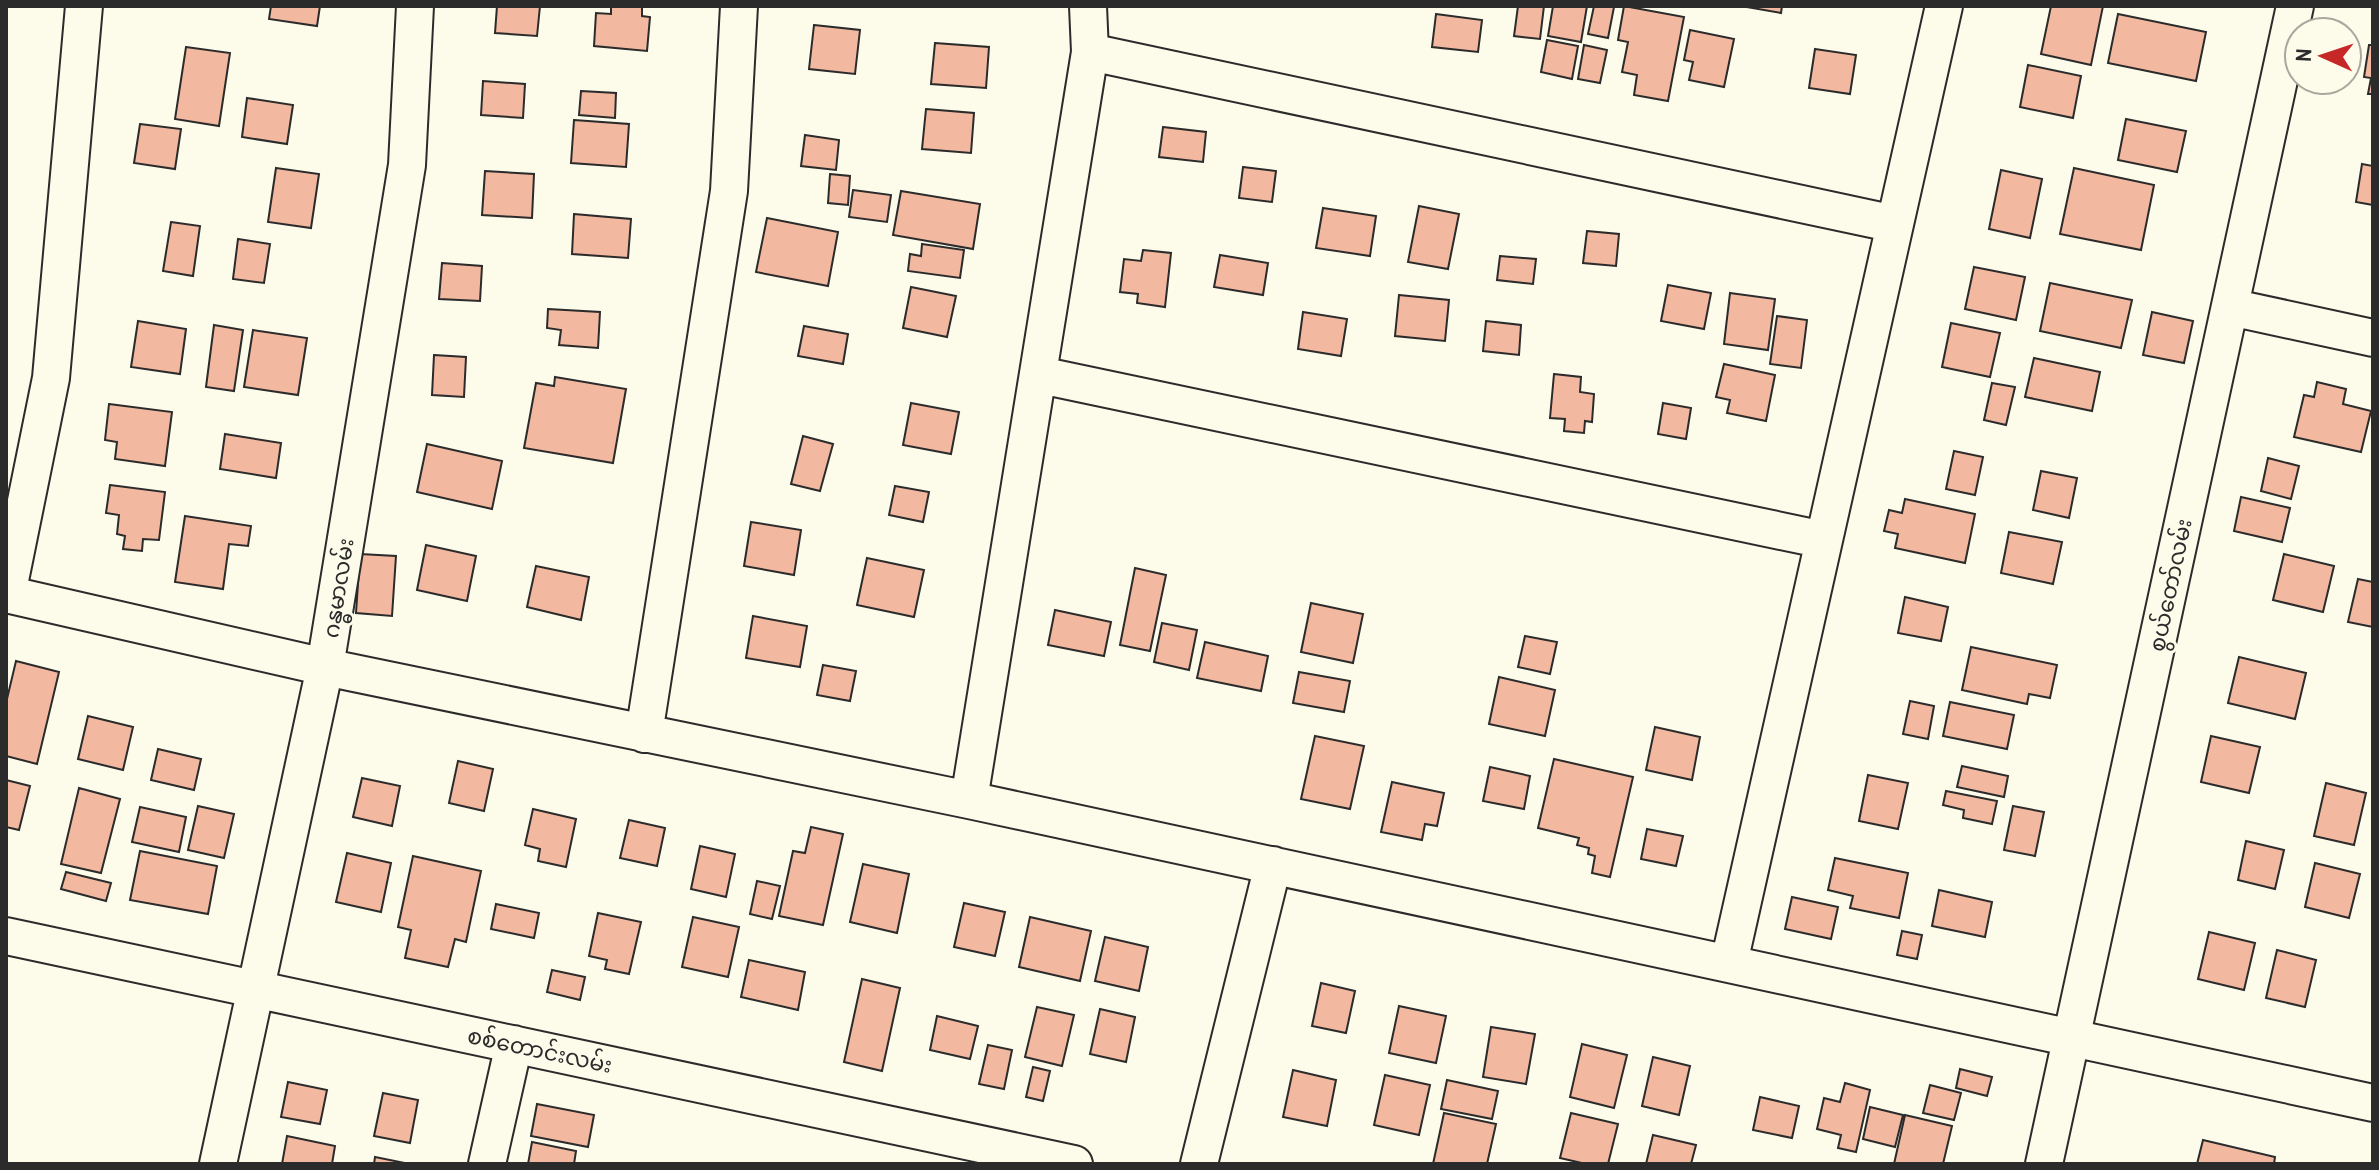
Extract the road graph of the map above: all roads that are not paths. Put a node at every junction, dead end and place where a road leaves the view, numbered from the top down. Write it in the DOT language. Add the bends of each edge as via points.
graph roads {
  1 [pos="84,6"];
  2 [pos="415,6"];
  3 [pos="739,6"];
  4 [pos="1088,6"];
  5 [pos="1944,6"];
  6 [pos="2295,6"];
  7 [pos="1090,52"];
  8 [pos="1895,224"];
  9 [pos="2230,307"];
  10 [pos="2373,338"];
  11 [pos="1040,375"];
  12 [pos="1824,540"];
  13 [pos="6,594"];
  14 [pos="325,667"];
  15 [pos="644,734"];
  16 [pos="969,800"];
  17 [pos="1273,865"];
  18 [pos="6,936"];
  19 [pos="1729,963"];
  20 [pos="256,989"];
  21 [pos="2071,1040"];
  22 [pos="514,1044"];
  23 [pos="2373,1103"];
  24 [pos="218,1164"];
  25 [pos="487,1164"];
  26 [pos="1074,1164"];
  27 [pos="1199,1164"];
  28 [pos="2044,1164"];
  1 -- 13 [label="street" via="51,378"];
  2 -- 14 [label="street, ဂန္ဓမာလမ်း" via="407,165"];
  3 -- 15 [label="street" via="729,191"];
  4 -- 7 [label="street"];
  5 -- 8 [label="street"];
  6 -- 9 [label="street, စွယ်တော်လမ်း"];
  7 -- 8 [label="street"];
  7 -- 11 [label="street"];
  8 -- 12 [label="street"];
  9 -- 10 [label="street"];
  9 -- 21 [label="street, စွယ်တော်လမ်း"];
  11 -- 12 [label="street"];
  11 -- 16 [label="street"];
  12 -- 19 [label="street"];
  13 -- 14 [label="street"];
  14 -- 15 [label="street"];
  14 -- 20 [label="street, ဂန္ဓမာလမ်း"];
  15 -- 16 [label="street"];
  16 -- 17 [label="street"];
  17 -- 19 [label="street"];
  17 -- 27 [label="street"];
  18 -- 20 [label="street, စစ်တောင်းလမ်း"];
  19 -- 21 [label="street"];
  20 -- 22 [label="street, စစ်တောင်းလမ်း"];
  20 -- 24 [label="street, ဂန္ဓမာလမ်း"];
  21 -- 23 [label="street"];
  21 -- 28 [label="street, စွယ်တော်လမ်း"];
  22 -- 25 [label="street"];
  22 -- 26 [label="street, စစ်တောင်းလမ်း"];
}
